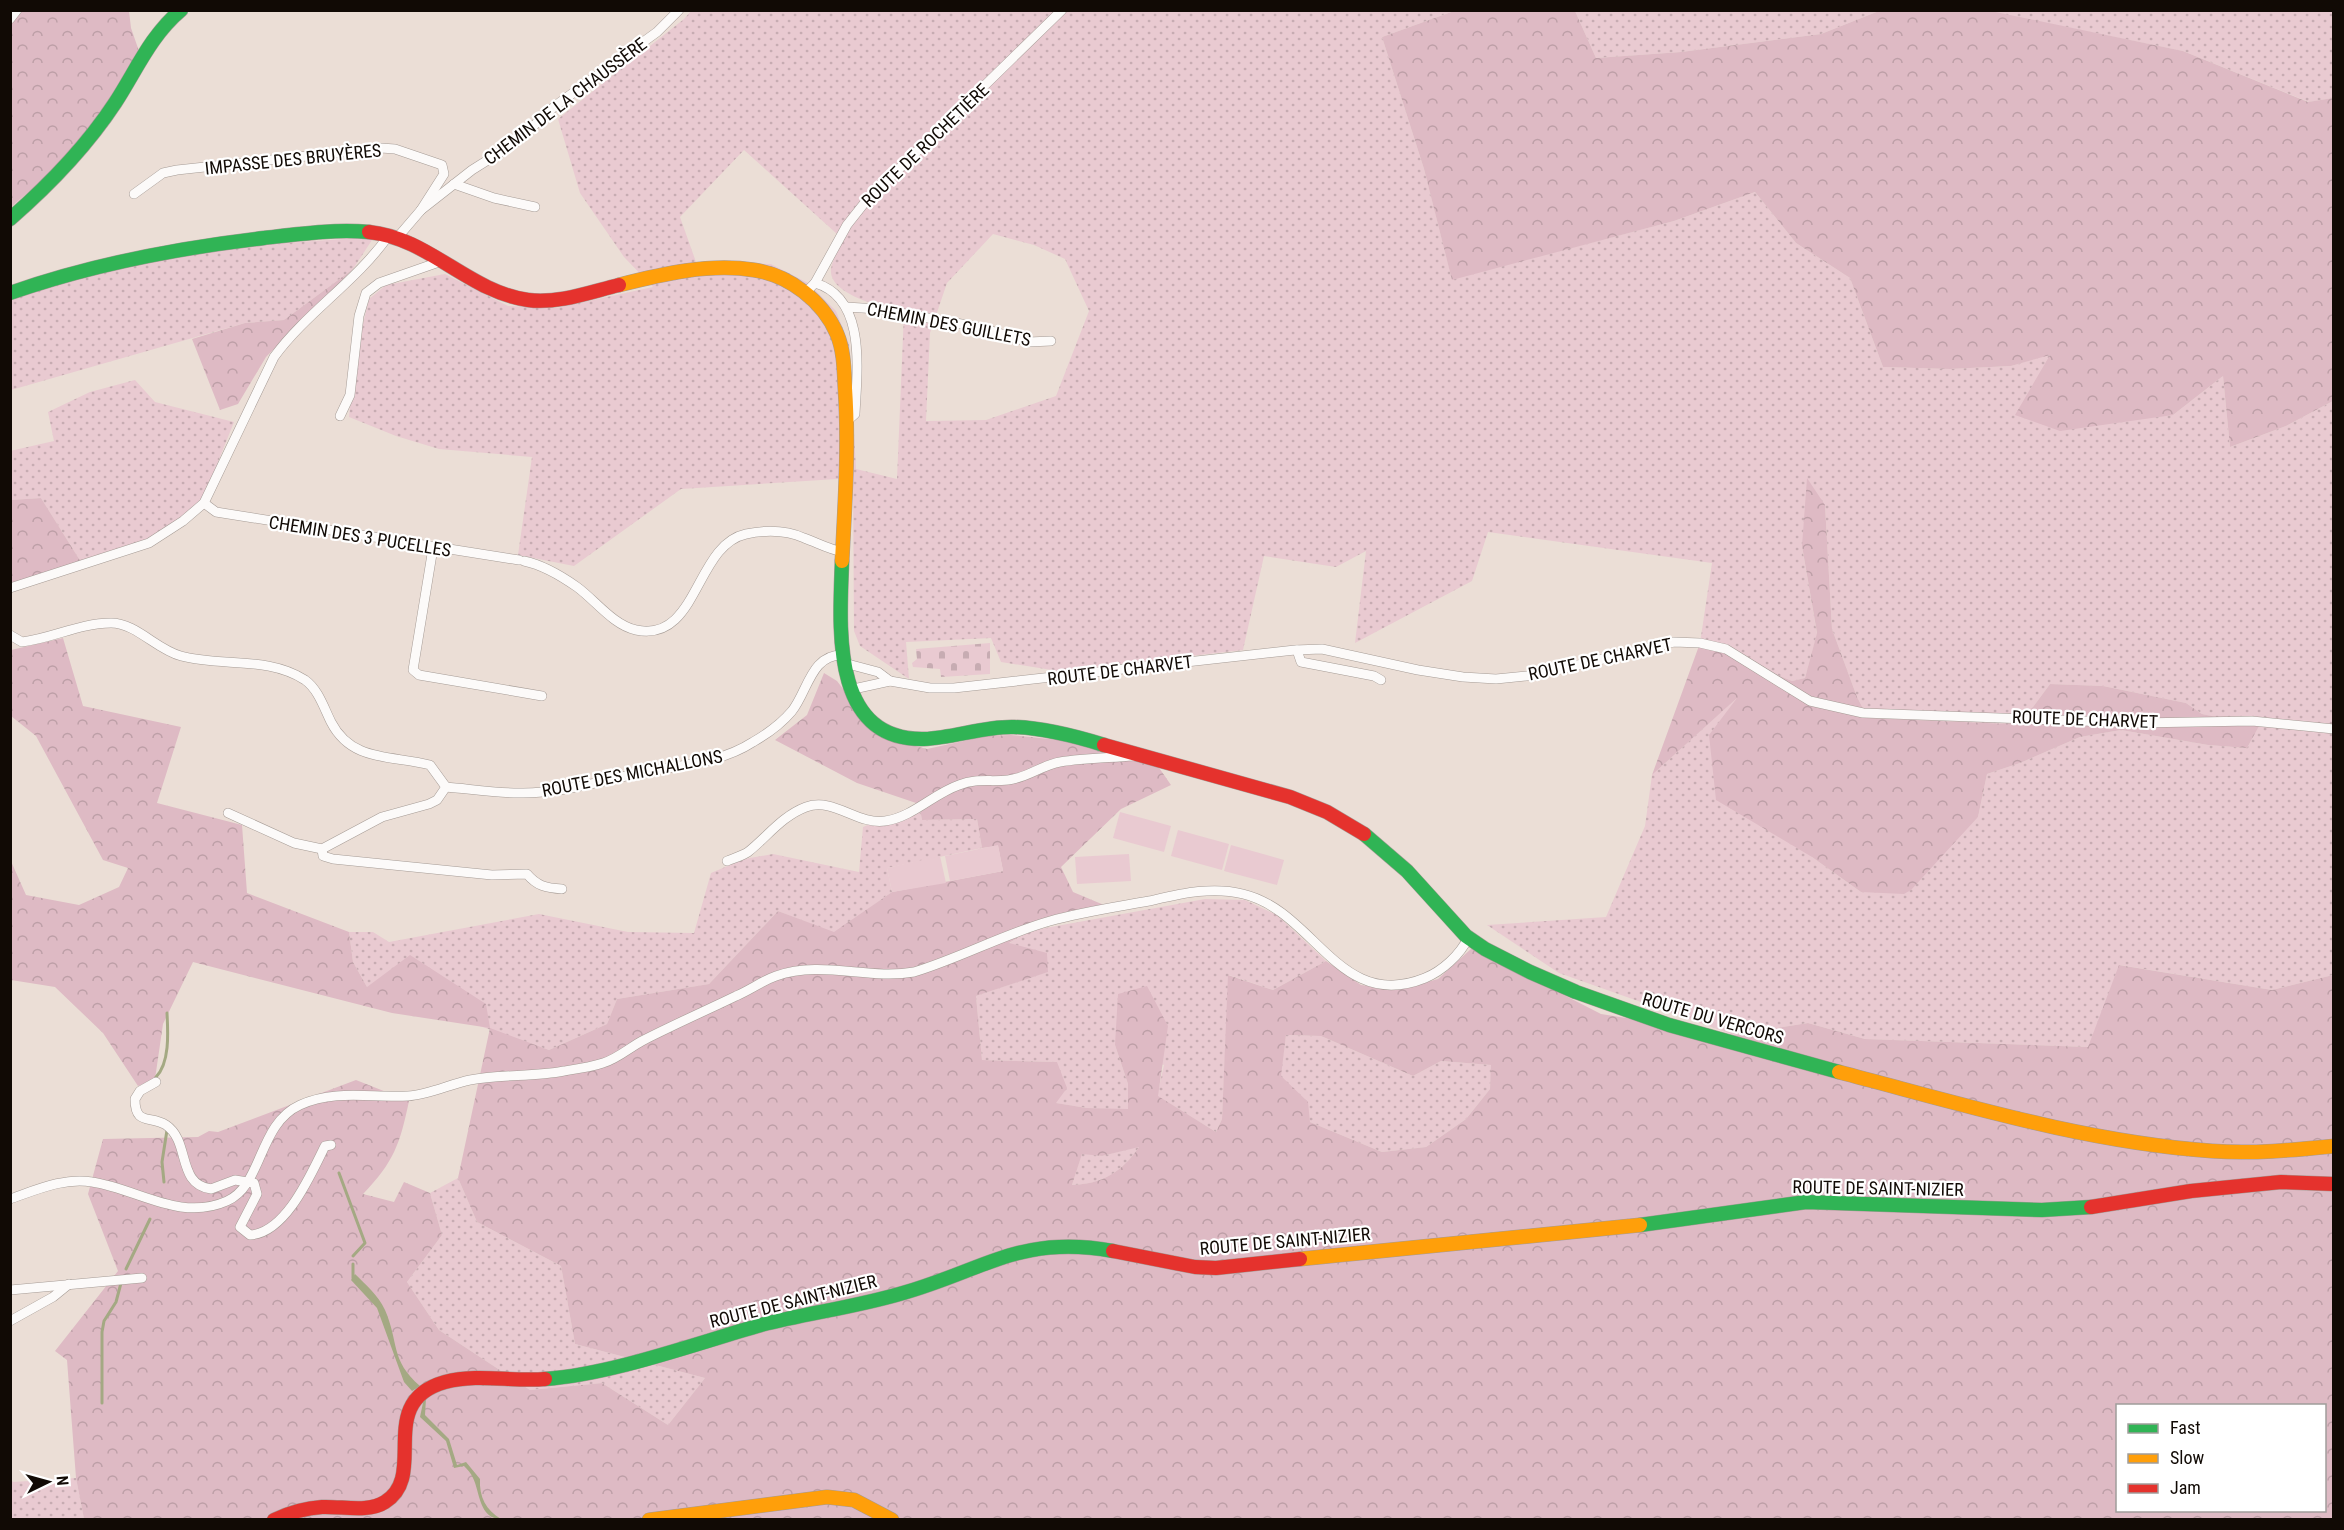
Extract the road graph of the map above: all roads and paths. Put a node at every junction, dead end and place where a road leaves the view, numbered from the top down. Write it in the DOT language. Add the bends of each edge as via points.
graph roads {
  1 [pos="17,10"];
  2 [pos="181,10"];
  3 [pos="679,10"];
  4 [pos="1062,10"];
  5 [pos="10,19"];
  6 [pos="454,184"];
  7 [pos="134,194"];
  8 [pos="534,207"];
  9 [pos="421,210"];
  10 [pos="10,219"];
  11 [pos="393,237"];
  12 [pos="442,261"];
  13 [pos="810,288"];
  14 [pos="10,293"];
  15 [pos="846,307"];
  16 [pos="1051,341"];
  17 [pos="340,416"];
  18 [pos="847,421"];
  19 [pos="204,503"];
  20 [pos="432,548"];
  21 [pos="843,552"];
  22 [pos="10,588"];
  23 [pos="10,635"];
  24 [pos="1297,650"];
  25 [pos="844,659"];
  26 [pos="1381,680"];
  27 [pos="890,681"];
  28 [pos="849,690"];
  29 [pos="542,696"];
  30 [pos="2334,729"];
  31 [pos="1138,755"];
  32 [pos="446,787"];
  33 [pos="228,813"];
  34 [pos="322,849"];
  35 [pos="727,861"];
  36 [pos="562,889"];
  37 [pos="1468,938"];
  38 [pos="156,1083"];
  39 [pos="331,1145"];
  40 [pos="2334,1146"];
  41 [pos="247,1182"];
  42 [pos="2334,1184"];
  43 [pos="10,1199"];
  44 [pos="142,1278"];
  45 [pos="70,1283"];
  46 [pos="10,1290"];
  47 [pos="10,1321"];
  48 [pos="274,1520"];
  49 [pos="649,1520"];
  50 [pos="892,1520"];
  1 -- 5 [label="street"];
  2 -- 10 [label="main road" via="162,27 114,105 82,146 35,198"];
  3 -- 6 [label="street, CHEMIN DE LA CHAUSSÈRE" via="657,32 555,106 515,143"];
  4 -- 13 [label="street, ROUTE DE ROCHETIÈRE" via="866,201"];
  6 -- 8 [label="street"];
  6 -- 9 [label="street, CHEMIN DE LA CHAUSSÈRE"];
  7 -- 9 [label="street, IMPASSE DES BRUYÈRES" via="163,173 177,170 395,149 442,165 444,174"];
  9 -- 11 [label="street, CHEMIN DE LA CHAUSSÈRE"];
  11 -- 12 [label="main road"];
  11 -- 14 [label="main road" via="349,230 203,245 83,268"];
  11 -- 19 [label="street" via="274,357"];
  12 -- 13 [label="main road" via="498,294 529,302 719,269 769,273"];
  12 -- 17 [label="street" via="379,284 366,293 359,316 350,395"];
  13 -- 15 [label="street" via="834,291"];
  13 -- 18 [label="main road" via="839,340"];
  15 -- 16 [label="street, CHEMIN DES GUILLETS" via="978,327 1029,342"];
  15 -- 18 [label="street" via="855,336 856,382 855,414"];
  18 -- 21 [label="main road"];
  19 -- 20 [label="street, CHEMIN DES 3 PUCELLES" via="216,512"];
  19 -- 22 [label="street" via="149,543"];
  20 -- 21 [label="street, CHEMIN DES 3 PUCELLES" via="542,565 629,627 644,630 663,627 676,619 720,550 739,536 778,532"];
  20 -- 29 [label="street" via="414,670 419,675"];
  21 -- 25 [label="main road"];
  23 -- 32 [label="street" via="22,642 78,627 113,623 179,656 286,669 312,687 333,725 350,745 368,754 430,765"];
  24 -- 26 [label="street" via="1301,662"];
  24 -- 27 [label="street, ROUTE DE CHARVET" via="954,688"];
  24 -- 30 [label="street, ROUTE DE CHARVET" via="1323,649 1418,670 1496,679 1536,675 1674,642 1700,643 1726,649 1810,701 1863,713 2139,723 2252,721"];
  25 -- 27 [label="street, ROUTE DE CHARVET"];
  25 -- 28 [label="main road"];
  25 -- 32 [label="street, ROUTE DES MICHALLONS" via="832,655 823,660 786,717 767,734 732,754 553,791 520,794"];
  27 -- 28 [label="street, ROUTE DE CHARVET"];
  28 -- 31 [label="main road, ROUTE DU VERCORS" via="873,722 903,737 928,740 992,728 1023,727"];
  31 -- 35 [label="street" via="1058,762 1008,780 985,778 959,785 907,814 885,821 866,820 833,807 806,807 772,828 748,852"];
  31 -- 37 [label="main road, ROUTE DU VERCORS" via="1318,807 1353,826 1401,865"];
  32 -- 34 [label="street" via="437,800 382,817"];
  33 -- 34 [label="street" via="294,843"];
  34 -- 36 [label="street" via="323,856 333,859 492,875 527,874 535,884"];
  37 -- 40 [label="main road, ROUTE DU VERCORS" via="1600,1002 1680,1030 2083,1135 2222,1153 2292,1152"];
  37 -- 41 [label="street" via="1443,968 1429,976 1378,986 1343,969 1286,915 1260,899 1224,890 1200,891 1050,921 914,972 893,976 800,970 775,976 606,1063 560,1072 470,1080 411,1096 336,1095 299,1106 282,1117 273,1129"];
  38 -- 41 [label="street" via="135,1098 139,1116 162,1123 178,1137 184,1165 195,1183 211,1189 235,1180"];
  39 -- 41 [label="street" via="326,1146 287,1212 258,1234 250,1235 240,1227 257,1194 254,1183"];
  41 -- 43 [label="street" via="228,1201 194,1208 165,1205 85,1181 43,1187"];
  42 -- 48 [label="main road, ROUTE DE SAINT-NIZIER" via="2281,1182 2102,1206 2042,1210 1806,1202 1669,1223 1216,1268 1172,1265 1092,1245 1048,1246 1010,1255 902,1293 583,1373 535,1380 465,1379 437,1385 419,1396 408,1412 402,1437 401,1475 391,1498 376,1505 308,1509"];
  44 -- 45 [label="street"];
  45 -- 46 [label="street"];
  45 -- 47 [label="street"];
  49 -- 50 [label="main road" via="827,1497 854,1500"];
}
